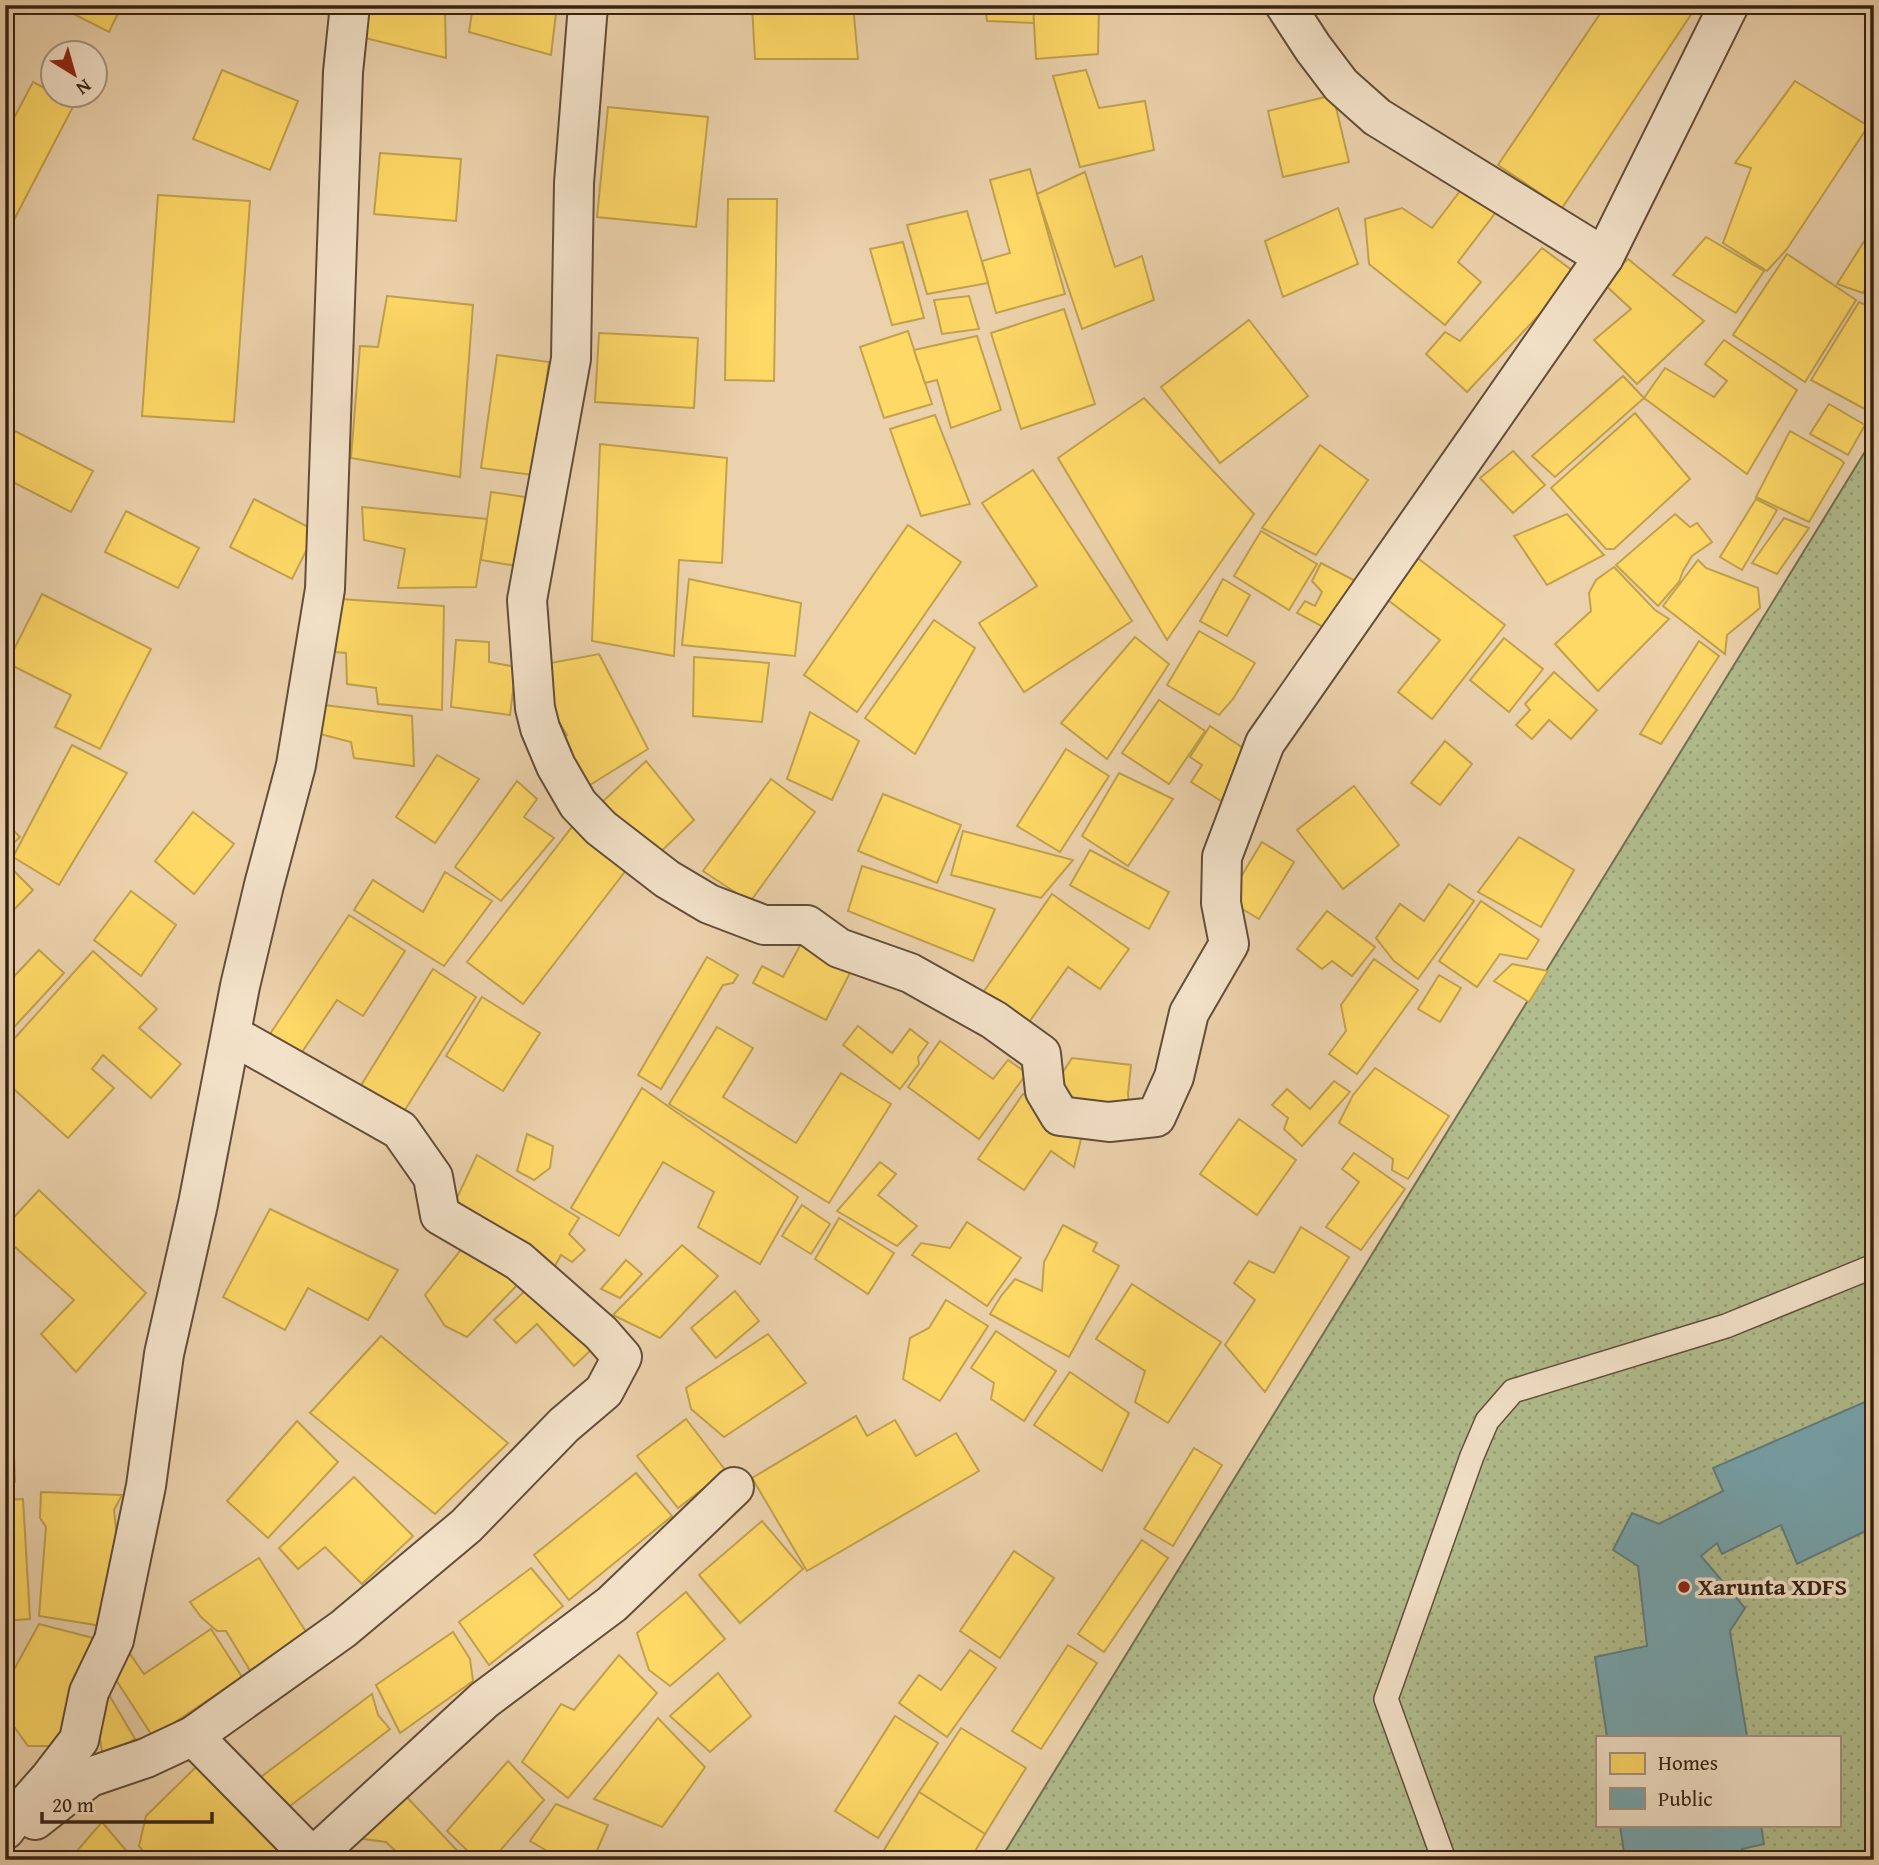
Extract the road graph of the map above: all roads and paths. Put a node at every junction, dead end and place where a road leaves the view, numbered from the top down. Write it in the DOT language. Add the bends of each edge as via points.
graph roads {
  1 [pos="350,5"];
  2 [pos="588,5"];
  3 [pos="1285,5"];
  4 [pos="1726,6"];
  5 [pos="1604,257"];
  6 [pos="232,1035"];
  7 [pos="1874,1266"];
  8 [pos="734,1487"];
  9 [pos="193,1736"];
  10 [pos="5,1830"];
  11 [pos="5,1844"];
  12 [pos="314,1859"];
  13 [pos="1444,1860"];
  1 -- 6 [label="street" via="343,72 325,589 296,765 240,986"];
  2 -- 5 [label="street" via="574,183 571,359 527,600 535,708 556,766 578,804 601,828 667,879 709,904 764,925 807,925 839,948 910,973 994,1020 1041,1054 1045,1091 1060,1115 1109,1122 1156,1117 1174,1077 1189,1013 1229,944 1221,904 1222,857 1265,743"];
  3 -- 5 [label="street" via="1341,85 1377,117"];
  4 -- 5 [label="street"];
  6 -- 9 [label="street" via="400,1130 433,1177 440,1215 519,1261 622,1357 604,1391 564,1425 466,1527 343,1629"];
  6 -- 10 [label="street" via="164,1354 146,1486 114,1640 89,1692 79,1740"];
  7 -- 13 [label="lane" via="1726,1326 1513,1391 1487,1421 1386,1699"];
  8 -- 12 [label="street" via="611,1604 484,1700"];
  9 -- 11 [label="street" via="90,1777"];
  9 -- 12 [label="street"];
}
